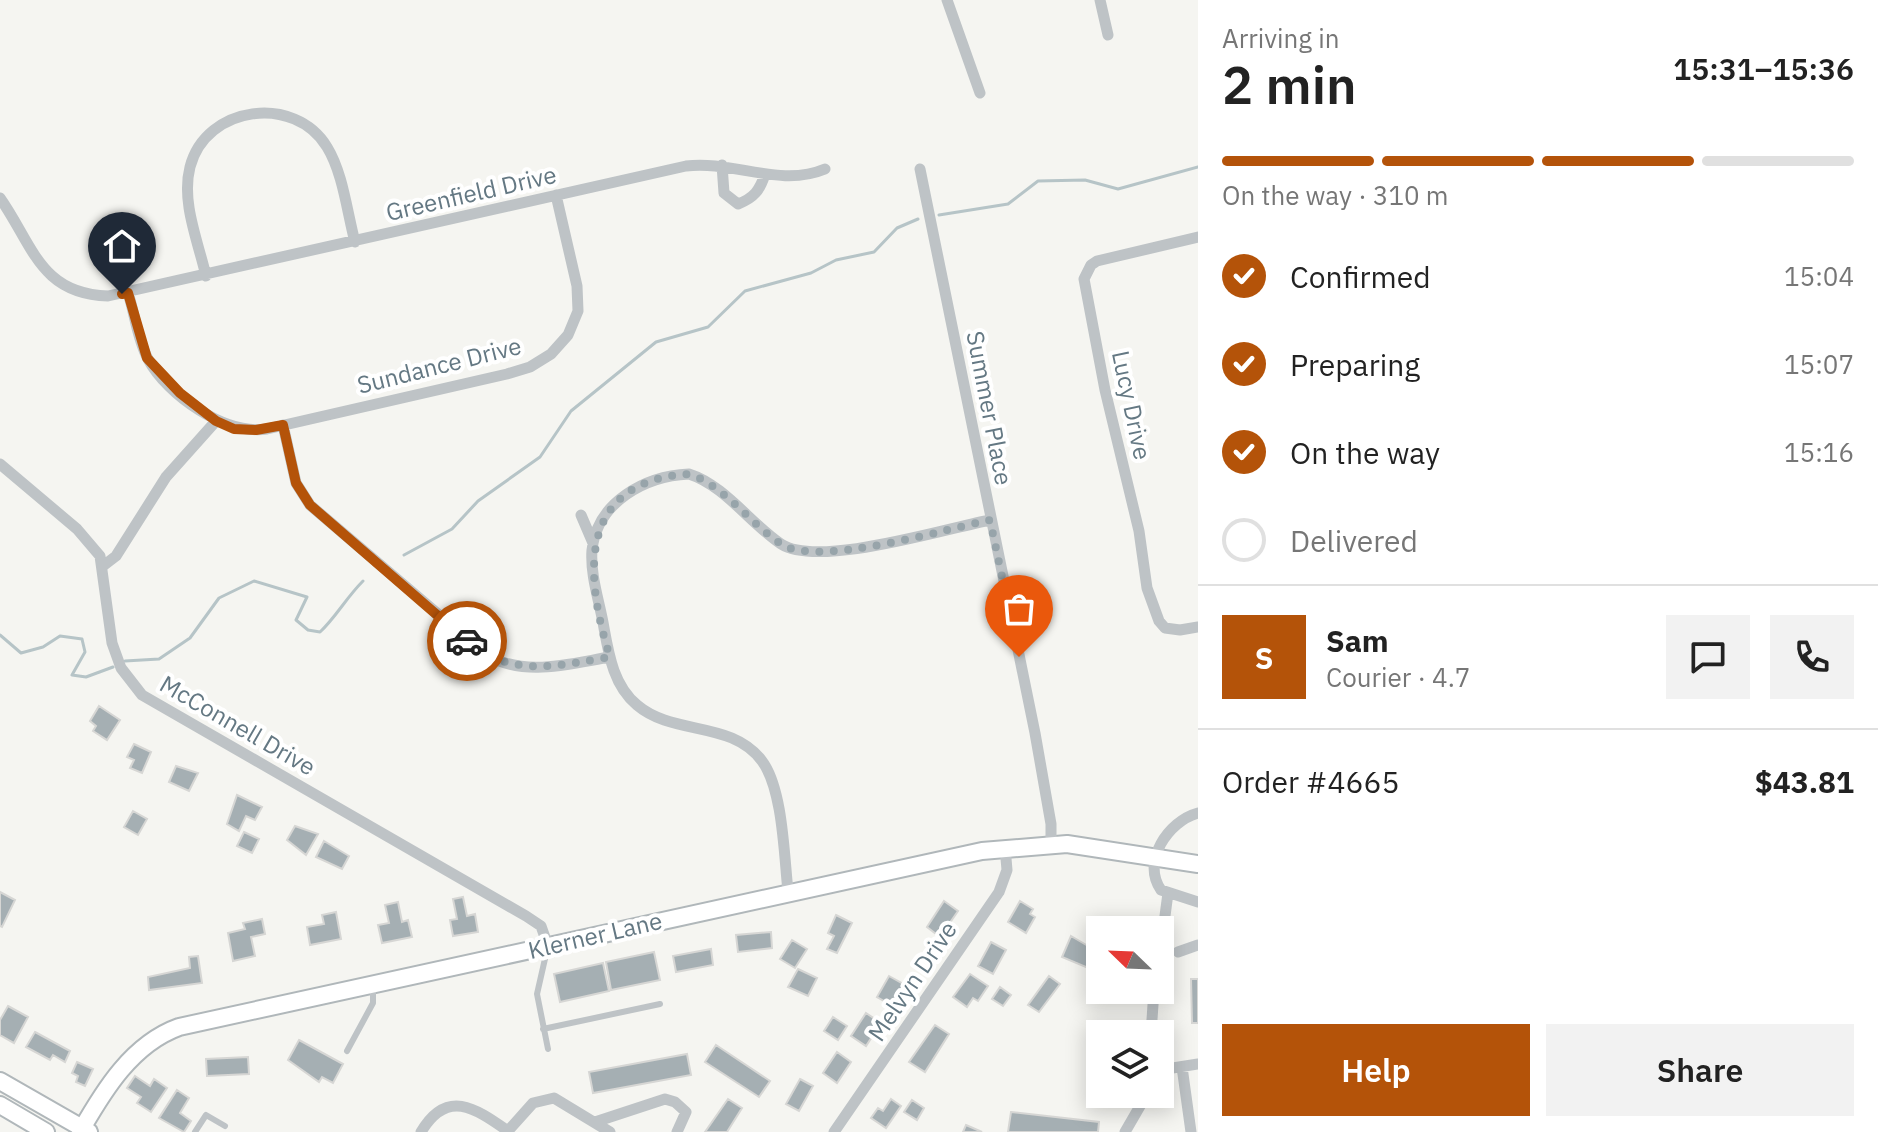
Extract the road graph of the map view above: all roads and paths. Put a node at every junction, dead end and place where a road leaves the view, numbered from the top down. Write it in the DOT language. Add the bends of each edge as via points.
graph roads {
  1 [pos="947,0"];
  2 [pos="1100,0"];
  3 [pos="1108,35"];
  4 [pos="980,93"];
  5 [pos="722,165"];
  6 [pos="825,169"];
  7 [pos="920,169"];
  8 [pos="765,174"];
  9 [pos="556,195"];
  10 [pos="0,198"];
  11 [pos="1198,237"];
  12 [pos="355,242"];
  13 [pos="206,276"];
  14 [pos="128,293"];
  15 [pos="216,421"];
  16 [pos="283,425"];
  17 [pos="0,464"];
  18 [pos="581,515"];
  19 [pos="990,520"];
  20 [pos="593,544"];
  21 [pos="103,566"];
  22 [pos="1198,627"];
  23 [pos="610,657"];
  24 [pos="1198,813"];
  25 [pos="1051,844"];
  26 [pos="1005,847"];
  27 [pos="1155,856"];
  28 [pos="1198,864"];
  29 [pos="788,891"];
  30 [pos="1168,893"];
  31 [pos="1198,902"];
  32 [pos="1165,916"];
  33 [pos="1198,945"];
  34 [pos="548,946"];
  35 [pos="1178,952"];
  36 [pos="373,987"];
  37 [pos="660,1004"];
  38 [pos="543,1029"];
  39 [pos="548,1049"];
  40 [pos="347,1051"];
  41 [pos="1198,1064"];
  42 [pos="1182,1067"];
  43 [pos="1174,1068"];
  44 [pos="0,1081"];
  45 [pos="0,1105"];
  46 [pos="1139,1108"];
  47 [pos="595,1122"];
  48 [pos="225,1126"];
  49 [pos="84,1131"];
  50 [pos="508,1131"];
  51 [pos="46,1132"];
  52 [pos="195,1132"];
  53 [pos="421,1132"];
  54 [pos="610,1132"];
  55 [pos="677,1132"];
  56 [pos="834,1132"];
  57 [pos="1125,1132"];
  58 [pos="1191,1132"];
  1 -- 4 [label="street"];
  2 -- 3 [label="street"];
  5 -- 8 [label="street, Greenfield Drive"];
  5 -- 8 [label="street" via="724,193 738,204 760,189"];
  5 -- 9 [label="street, Greenfield Drive" via="686,166"];
  6 -- 8 [label="street, Greenfield Drive"];
  7 -- 19 [label="street, Summer Place"];
  9 -- 12 [label="street, Greenfield Drive"];
  9 -- 16 [label="street, Sundance Drive" via="578,311 568,335 551,354 507,374"];
  10 -- 14 [label="street, Greenfield Drive" via="57,283 95,295"];
  11 -- 22 [label="street, Lucy Drive" via="1097,261 1084,279 1151,601 1165,628"];
  12 -- 13 [label="street, Greenfield Drive"];
  12 -- 13 [label="street" via="332,158 321,138 291,118 246,114 207,138 190,167 188,202"];
  13 -- 14 [label="street, Greenfield Drive"];
  14 -- 15 [label="street" via="153,367"];
  15 -- 16 [label="street, Sundance Drive" via="244,430"];
  15 -- 21 [label="street" via="166,477 116,556"];
  16 -- 23 [label="street" via="296,483 310,505 475,648 520,668"];
  17 -- 21 [label="street" via="77,529 94,546"];
  18 -- 20 [label="street"];
  19 -- 20 [label="street" via="805,553 781,544 689,474 658,479 624,495 606,514"];
  19 -- 25 [label="street, Summer Place" via="1035,733"];
  20 -- 23 [label="street" via="593,575"];
  21 -- 34 [label="street, McConnell Drive" via="116,656 142,695 536,922"];
  23 -- 29 [label="street" via="621,687 648,713 729,736 763,761 774,785"];
  24 -- 27 [label="street" via="1171,828"];
  25 -- 26 [label="street, Klerner Lane"];
  25 -- 27 [label="street, Klerner Lane"];
  26 -- 29 [label="street, Klerner Lane"];
  26 -- 56 [label="street, Melvyn Drive" via="1007,870 999,892"];
  27 -- 28 [label="street, Klerner Lane"];
  27 -- 30 [label="street" via="1155,881"];
  29 -- 34 [label="street, Klerner Lane"];
  30 -- 31 [label="street"];
  30 -- 32 [label="street"];
  33 -- 35 [label="street"];
  34 -- 36 [label="street, Klerner Lane"];
  34 -- 38 [label="lane" via="537,994"];
  36 -- 40 [label="lane" via="373,1003"];
  36 -- 49 [label="street, Klerner Lane" via="163,1033 124,1066"];
  37 -- 38 [label="lane"];
  38 -- 39 [label="lane"];
  41 -- 42 [label="street"];
  42 -- 43 [label="street"];
  42 -- 58 [label="street"];
  44 -- 49 [label="street"];
  45 -- 51 [label="street"];
  46 -- 57 [label="street"];
  47 -- 50 [label="street" via="554,1098 533,1103"];
  47 -- 54 [label="street"];
  47 -- 55 [label="street" via="665,1099 686,1112"];
  48 -- 52 [label="lane" via="206,1115"];
  50 -- 53 [label="street" via="478,1110 452,1106 429,1118"];
}
